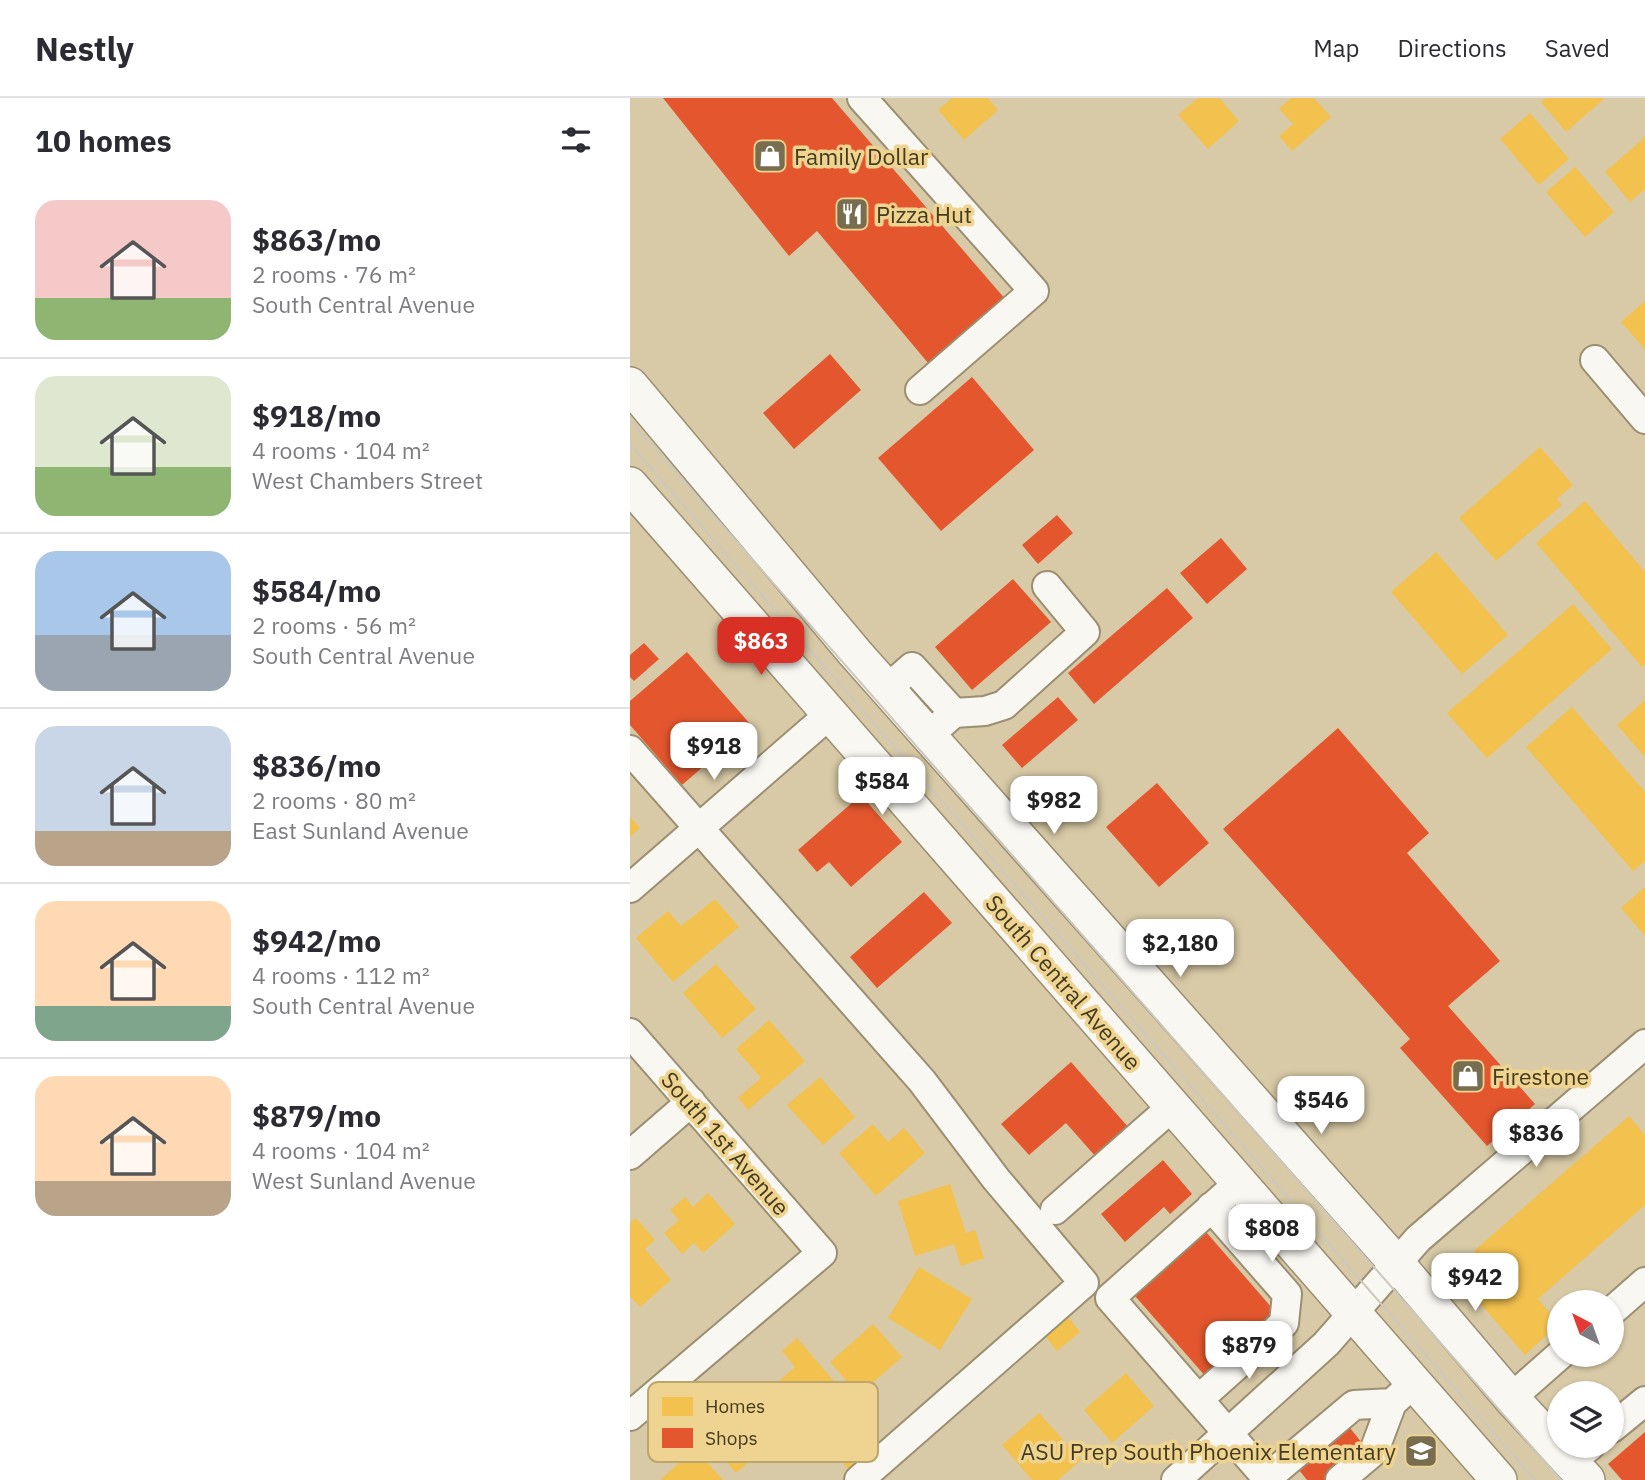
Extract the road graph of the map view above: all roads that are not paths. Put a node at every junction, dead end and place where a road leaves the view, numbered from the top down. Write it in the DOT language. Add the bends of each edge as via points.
graph roads {
  1 [pos="862,98"];
  2 [pos="1595,360"];
  3 [pos="630,385"];
  4 [pos="920,390"];
  5 [pos="1645,419"];
  6 [pos="630,485"];
  7 [pos="1047,586"];
  8 [pos="830,714"];
  9 [pos="942,724"];
  10 [pos="630,750"];
  11 [pos="700,827"];
  12 [pos="630,888"];
  13 [pos="630,1032"];
  14 [pos="1645,1044"];
  15 [pos="691,1102"];
  16 [pos="1173,1106"];
  17 [pos="630,1155"];
  18 [pos="1239,1182"];
  19 [pos="1211,1207"];
  20 [pos="1055,1210"];
  21 [pos="1397,1264"];
  22 [pos="1645,1282"];
  23 [pos="1624,1300"];
  24 [pos="1352,1314"];
  25 [pos="1547,1366"];
  26 [pos="670,1382"];
  27 [pos="1403,1393"];
  28 [pos="1511,1398"];
  29 [pos="1199,1399"];
  30 [pos="648,1401"];
  31 [pos="1645,1401"];
  32 [pos="630,1416"];
  33 [pos="1624,1418"];
  34 [pos="1229,1433"];
  35 [pos="1583,1462"];
  36 [pos="1266,1479"];
  37 [pos="859,1480"];
  38 [pos="1177,1480"];
  39 [pos="1340,1480"];
  40 [pos="1499,1480"];
  1 -- 4 [label="street" via="1034,291"];
  2 -- 5 [label="street"];
  3 -- 9 [label="main road" via="855,653 888,688"];
  6 -- 8 [label="main road, South Central Avenue"];
  7 -- 9 [label="street" via="1085,632 1004,705"];
  8 -- 11 [label="street"];
  8 -- 16 [label="main road, South Central Avenue"];
  9 -- 21 [label="main road" via="1117,952"];
  10 -- 11 [label="street"];
  11 -- 12 [label="street"];
  11 -- 37 [label="street" via="922,1081 996,1179 1084,1283"];
  13 -- 15 [label="street, South 1st Avenue"];
  14 -- 21 [label="street" via="1472,1190"];
  15 -- 17 [label="street"];
  15 -- 26 [label="street, South 1st Avenue" via="822,1253"];
  16 -- 18 [label="main road, South Central Avenue"];
  16 -- 20 [label="street"];
  18 -- 19 [label="street"];
  18 -- 24 [label="main road, South Central Avenue"];
  19 -- 29 [label="street" via="1287,1294 1284,1323"];
  19 -- 29 [label="street" via="1110,1298"];
  21 -- 24 [label="street"];
  21 -- 28 [label="main road"];
  22 -- 23 [label="street"];
  24 -- 27 [label="main road, South Central Avenue"];
  24 -- 34 [label="street"];
  25 -- 28 [label="street"];
  27 -- 36 [label="street" via="1354,1405"];
  27 -- 39 [label="street" via="1374,1451"];
  27 -- 40 [label="main road, South Central Avenue"];
  28 -- 35 [label="main road"];
  29 -- 34 [label="street"];
  30 -- 32 [label="street, South 1st Avenue"];
  31 -- 33 [label="street"];
  34 -- 36 [label="street"];
  34 -- 38 [label="street"];
}
